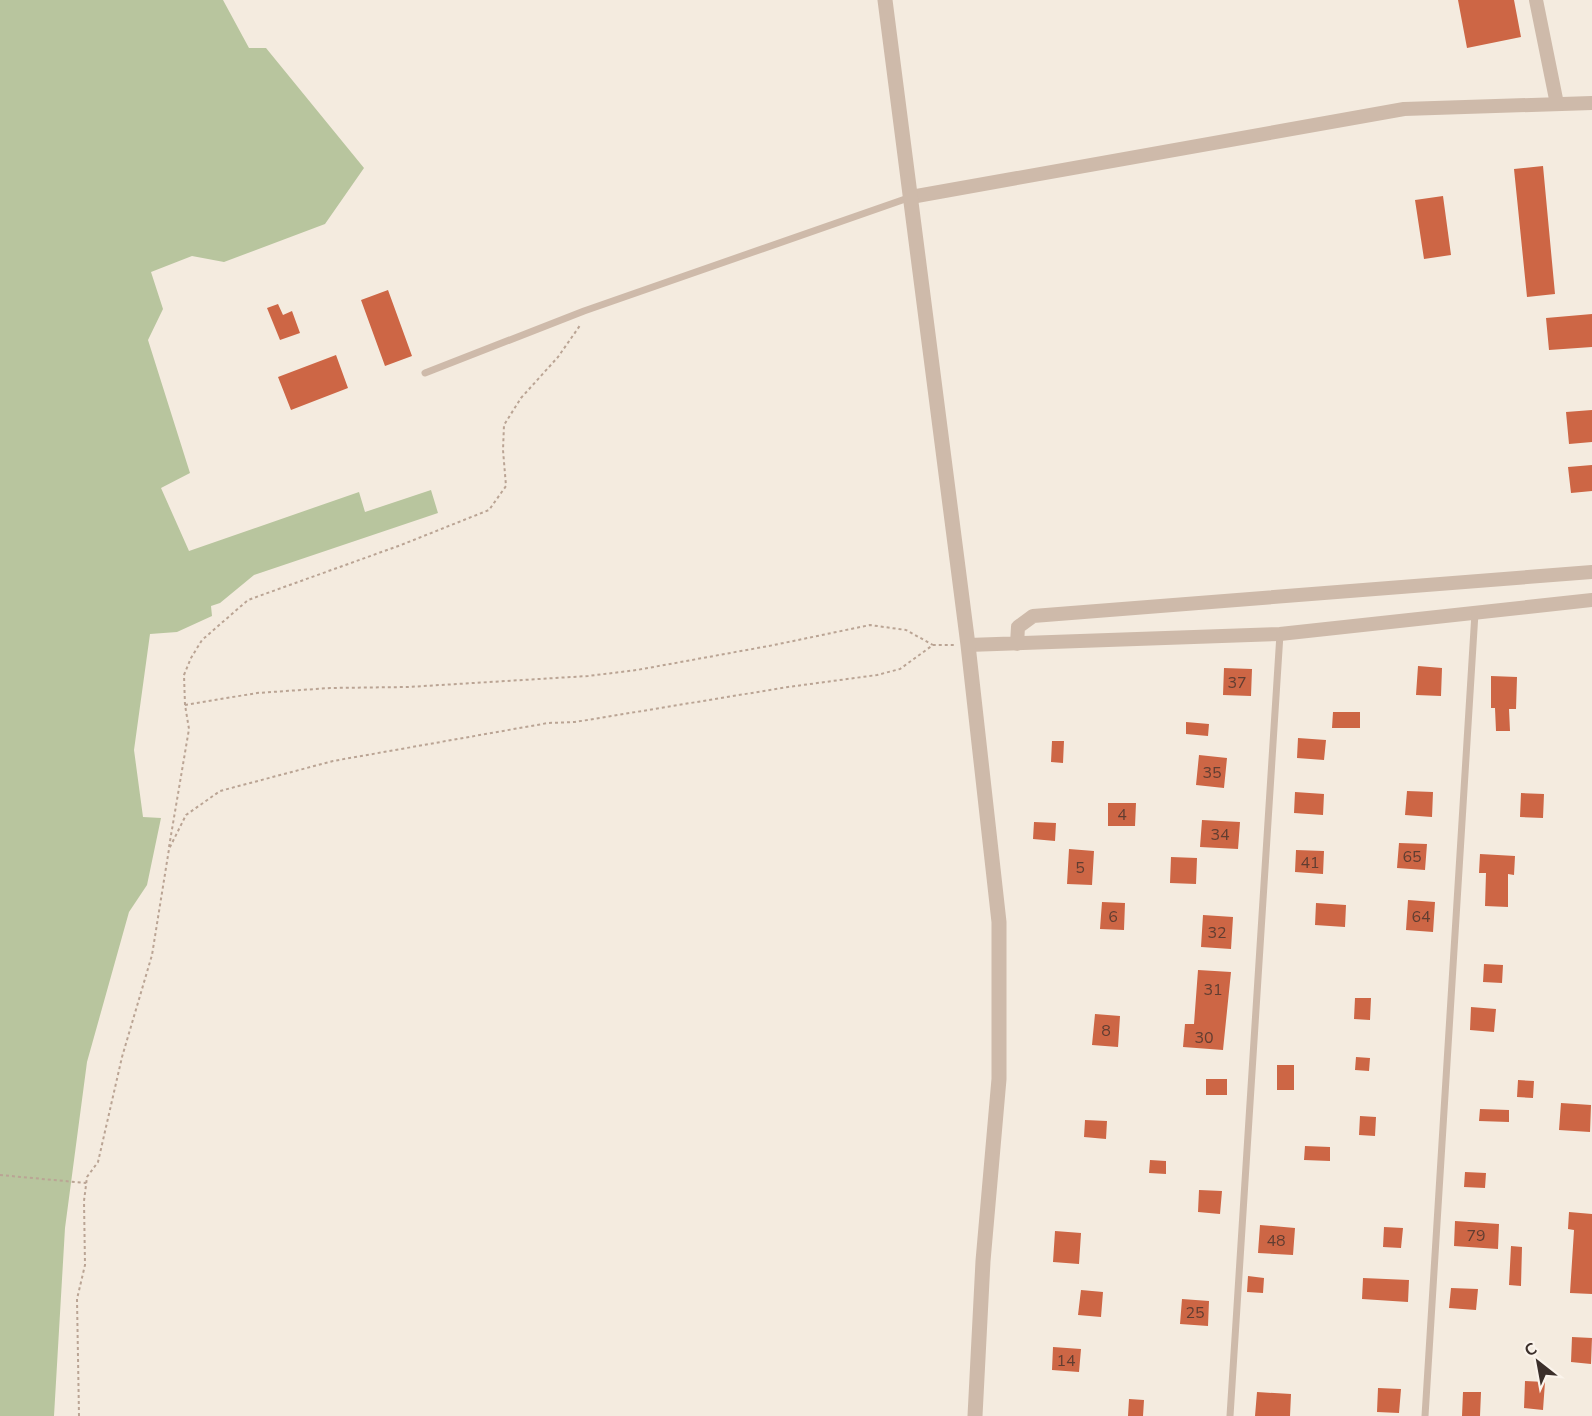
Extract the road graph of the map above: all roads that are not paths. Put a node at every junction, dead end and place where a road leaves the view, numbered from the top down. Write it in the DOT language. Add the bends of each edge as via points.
graph roads {
  1 [pos="885,0"];
  2 [pos="1536,0"];
  3 [pos="1592,103"];
  4 [pos="1557,104"];
  5 [pos="911,197"];
  6 [pos="425,373"];
  7 [pos="1592,572"];
  8 [pos="1592,600"];
  9 [pos="1475,613"];
  10 [pos="1280,634"];
  11 [pos="1017,644"];
  12 [pos="968,645"];
  13 [pos="975,1416"];
  14 [pos="1230,1416"];
  15 [pos="1425,1416"];
  1 -- 5 [label="street"];
  2 -- 4 [label="street"];
  3 -- 4 [label="street"];
  4 -- 5 [label="street" via="1404,109"];
  5 -- 6 [label="lane" via="584,311"];
  5 -- 12 [label="street"];
  7 -- 11 [label="street" via="1033,616 1018,627"];
  8 -- 9 [label="street"];
  9 -- 10 [label="street"];
  9 -- 15 [label="lane"];
  10 -- 11 [label="street"];
  10 -- 14 [label="lane"];
  11 -- 12 [label="street"];
  12 -- 13 [label="street" via="999,922 999,1079 983,1261"];
}
